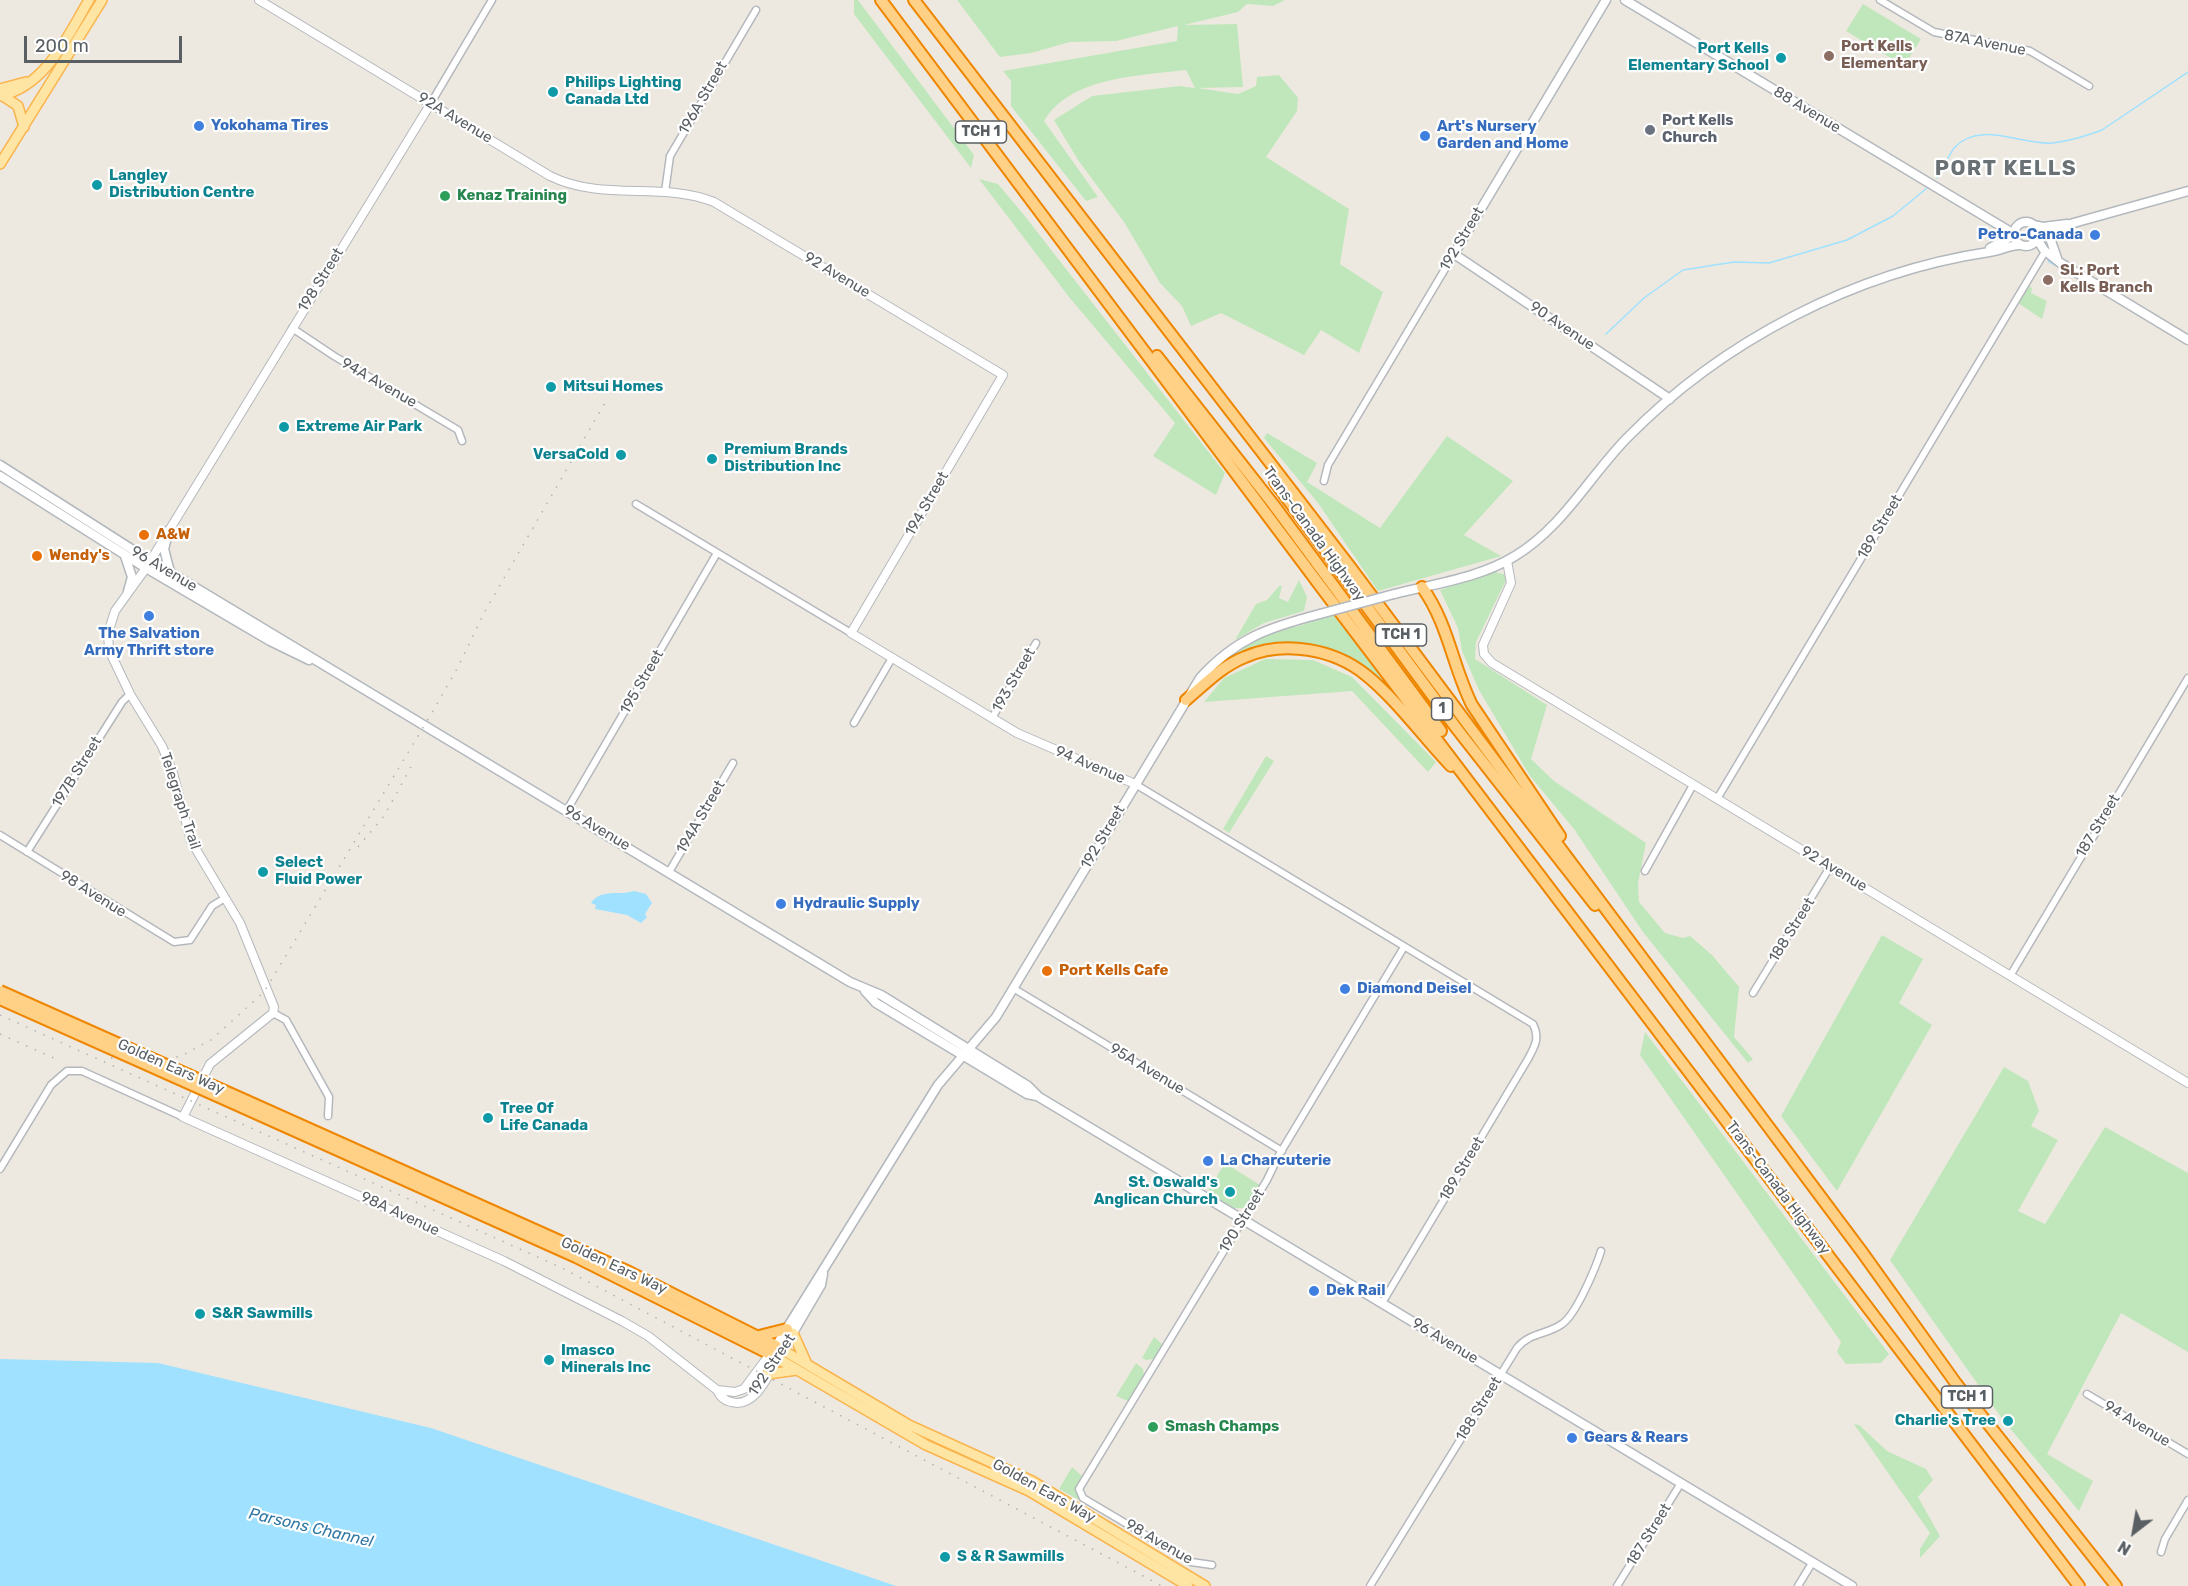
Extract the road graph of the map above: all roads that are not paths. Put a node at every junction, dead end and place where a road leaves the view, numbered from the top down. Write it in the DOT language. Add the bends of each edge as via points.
graph roads {
  1 [pos="89,0"];
  2 [pos="102,0"];
  3 [pos="259,0"];
  4 [pos="492,0"];
  5 [pos="881,0"];
  6 [pos="914,0"];
  7 [pos="1606,0"];
  8 [pos="1625,0"];
  9 [pos="1880,0"];
  10 [pos="756,10"];
  11 [pos="2089,86"];
  12 [pos="1,94"];
  13 [pos="430,103"];
  14 [pos="24,128"];
  15 [pos="0,164"];
  16 [pos="2188,191"];
  17 [pos="665,192"];
  18 [pos="1993,221"];
  19 [pos="2020,224"];
  20 [pos="2070,224"];
  21 [pos="2033,225"];
  22 [pos="2058,230"];
  23 [pos="2014,235"];
  24 [pos="2037,238"];
  25 [pos="1998,245"];
  26 [pos="2024,245"];
  27 [pos="1979,253"];
  28 [pos="1454,254"];
  29 [pos="2043,255"];
  30 [pos="2058,260"];
  31 [pos="292,328"];
  32 [pos="2188,340"];
  33 [pos="1003,375"];
  34 [pos="1216,395"];
  35 [pos="1670,399"];
  36 [pos="462,441"];
  37 [pos="0,465"];
  38 [pos="0,476"];
  39 [pos="1324,481"];
  40 [pos="636,504"];
  41 [pos="170,530"];
  42 [pos="717,553"];
  43 [pos="125,556"];
  44 [pos="1507,561"];
  45 [pos="148,565"];
  46 [pos="170,572"];
  47 [pos="1422,587"];
  48 [pos="128,591"];
  49 [pos="851,633"];
  50 [pos="1036,643"];
  51 [pos="892,658"];
  52 [pos="330,669"];
  53 [pos="2188,678"];
  54 [pos="130,694"];
  55 [pos="1186,700"];
  56 [pos="992,718"];
  57 [pos="854,723"];
  58 [pos="733,762"];
  59 [pos="1135,784"];
  60 [pos="1693,784"];
  61 [pos="1717,799"];
  62 [pos="567,810"];
  63 [pos="1495,813"];
  64 [pos="0,835"];
  65 [pos="27,852"];
  66 [pos="1830,867"];
  67 [pos="1646,871"];
  68 [pos="669,872"];
  69 [pos="1584,878"];
  70 [pos="225,898"];
  71 [pos="1404,947"];
  72 [pos="2010,976"];
  73 [pos="1013,988"];
  74 [pos="0,990"];
  75 [pos="1753,993"];
  76 [pos="0,999"];
  77 [pos="1682,1012"];
  78 [pos="273,1013"];
  79 [pos="1538,1033"];
  80 [pos="967,1053"];
  81 [pos="2188,1083"];
  82 [pos="245,1104"];
  83 [pos="328,1116"];
  84 [pos="183,1117"];
  85 [pos="1282,1151"];
  86 [pos="0,1169"];
  87 [pos="1243,1220"];
  88 [pos="1601,1251"];
  89 [pos="1382,1303"];
  90 [pos="790,1331"];
  91 [pos="759,1336"];
  92 [pos="777,1352"];
  93 [pos="806,1362"];
  94 [pos="797,1370"];
  95 [pos="768,1374"];
  96 [pos="1500,1375"];
  97 [pos="717,1390"];
  98 [pos="2087,1394"];
  99 [pos="2188,1454"];
  100 [pos="1681,1483"];
  101 [pos="1078,1492"];
  102 [pos="2188,1500"];
  103 [pos="2161,1552"];
  104 [pos="1812,1563"];
  105 [pos="1212,1565"];
  106 [pos="1188,1586"];
  107 [pos="1205,1586"];
  108 [pos="1370,1586"];
  109 [pos="1617,1586"];
  110 [pos="1798,1586"];
  111 [pos="1852,1586"];
  112 [pos="2079,1586"];
  113 [pos="2116,1586"];
  1 -- 12 [label="main road" via="53,59 34,80"];
  2 -- 14 [label="main road"];
  3 -- 13 [label="street, 92A Avenue"];
  4 -- 13 [label="street, 198 Street"];
  5 -- 63 [label="highway, Trans-Canada Highway / TCH 1"];
  6 -- 34 [label="highway, Trans-Canada Highway / TCH 1"];
  7 -- 28 [label="main road, 192 Street"];
  8 -- 18 [label="main road, 88 Avenue"];
  9 -- 11 [label="street, 87A Avenue" via="1934,33 2030,51"];
  10 -- 17 [label="street, 196A Street" via="670,156"];
  12 -- 14 [label="main road" via="18,106"];
  13 -- 17 [label="street, 92A Avenue" via="566,183 600,191"];
  13 -- 31 [label="street, 198 Street"];
  14 -- 15 [label="main road"];
  16 -- 20 [label="main road"];
  17 -- 33 [label="street, 92 Avenue" via="695,196 726,208"];
  18 -- 19 [label="main road, 88 Avenue"];
  18 -- 23 [label="main road, 88 Avenue"];
  18 -- 25 [label="main road" via="2000,235"];
  19 -- 21 [label="main road"];
  19 -- 23 [label="main road"];
  20 -- 21 [label="main road"];
  20 -- 22 [label="main road"];
  21 -- 24 [label="main road"];
  22 -- 24 [label="main road"];
  22 -- 30 [label="main road" via="2051,241"];
  23 -- 25 [label="main road"];
  23 -- 26 [label="main road"];
  24 -- 26 [label="main road"];
  24 -- 30 [label="main road" via="2044,250"];
  25 -- 27 [label="main road"];
  26 -- 27 [label="main road"];
  26 -- 29 [label="main road"];
  27 -- 35 [label="main road, 192 Street" via="1882,278 1819,304 1728,356"];
  28 -- 35 [label="main road, 90 Avenue"];
  28 -- 39 [label="street, 192 Street" via="1328,465"];
  29 -- 30 [label="main road"];
  29 -- 61 [label="street, 189 Street"];
  30 -- 32 [label="main road"];
  31 -- 36 [label="street, 94A Avenue" via="458,430"];
  31 -- 41 [label="street, 198 Street"];
  33 -- 49 [label="street, 194 Street"];
  34 -- 69 [label="highway, Trans-Canada Highway / TCH 1"];
  34 -- 77 [label="highway, Trans-Canada Highway / 1" via="1464,739"];
  35 -- 44 [label="main road, 192 Street" via="1620,445 1540,538"];
  37 -- 45 [label="main road, 96 Avenue"];
  38 -- 43 [label="main road, 96 Avenue"];
  40 -- 42 [label="street, 94 Avenue"];
  41 -- 45 [label="street, 198 Street"];
  41 -- 46 [label="main road" via="164,549"];
  42 -- 49 [label="street, 94 Avenue"];
  42 -- 62 [label="street, 195 Street"];
  43 -- 45 [label="main road, 96 Avenue"];
  43 -- 48 [label="main road" via="132,577"];
  44 -- 47 [label="main road, 192 Street"];
  44 -- 60 [label="street, 92 Avenue" via="1512,584 1483,651 1492,663"];
  45 -- 46 [label="main road, 96 Avenue"];
  45 -- 48 [label="street, Telegraph Trail"];
  45 -- 52 [label="main road, 96 Avenue" via="270,640"];
  46 -- 52 [label="main road, 96 Avenue"];
  47 -- 55 [label="main road, 192 Street, bridge" via="1281,624 1238,643 1211,666"];
  47 -- 69 [label="highway" via="1443,622 1472,705"];
  48 -- 54 [label="street, Telegraph Trail" via="111,620 108,640 112,659"];
  49 -- 51 [label="street, 94 Avenue"];
  50 -- 56 [label="street, 193 Street"];
  51 -- 56 [label="street, 94 Avenue"];
  51 -- 57 [label="street"];
  52 -- 62 [label="main road, 96 Avenue"];
  53 -- 72 [label="street, 187 Street"];
  54 -- 65 [label="street, 197B Street"];
  54 -- 70 [label="street, Telegraph Trail" via="162,746 191,841"];
  55 -- 59 [label="main road, 192 Street"];
  55 -- 63 [label="highway" via="1221,670 1246,656 1276,649 1308,649 1339,658 1366,675"];
  56 -- 59 [label="street, 94 Avenue" via="1038,743"];
  58 -- 68 [label="street, 194A Street"];
  59 -- 71 [label="street, 94 Avenue"];
  59 -- 73 [label="main road, 192 Street"];
  60 -- 61 [label="street, 92 Avenue"];
  60 -- 67 [label="street"];
  61 -- 66 [label="street, 92 Avenue"];
  62 -- 68 [label="main road, 96 Avenue"];
  63 -- 112 [label="highway, Trans-Canada Highway / TCH 1"];
  64 -- 65 [label="street, 98 Avenue"];
  65 -- 70 [label="street, 98 Avenue" via="167,939 190,940 212,906"];
  66 -- 72 [label="street, 92 Avenue"];
  66 -- 75 [label="street, 188 Street"];
  68 -- 80 [label="main road, 96 Avenue" via="862,989 881,995"];
  69 -- 77 [label="highway, Trans-Canada Highway / TCH 1"];
  70 -- 78 [label="street, Telegraph Trail" via="240,923 273,1001"];
  71 -- 79 [label="street, 94 Avenue" via="1533,1024"];
  71 -- 85 [label="street, 190 Street"];
  72 -- 81 [label="street, 92 Avenue"];
  73 -- 80 [label="main road, 192 Street"];
  73 -- 85 [label="street, 95A Avenue"];
  74 -- 82 [label="highway, Golden Ears Way, bridge"];
  76 -- 82 [label="highway, Golden Ears Way, bridge"];
  77 -- 113 [label="highway, Trans-Canada Highway / TCH 1" via="1967,1397"];
  78 -- 83 [label="street" via="286,1020 328,1097"];
  78 -- 84 [label="street" via="210,1064"];
  79 -- 89 [label="street, 189 Street" via="1528,1059"];
  80 -- 87 [label="main road, 96 Avenue" via="1028,1086 1039,1097"];
  80 -- 90 [label="main road, 192 Street" via="938,1085 823,1274 814,1281"];
  82 -- 91 [label="highway, Golden Ears Way" via="629,1272"];
  82 -- 92 [label="highway, Golden Ears Way"];
  84 -- 86 [label="street, 98A Avenue" via="82,1071 67,1071 51,1085"];
  84 -- 97 [label="street, 98A Avenue" via="504,1261 622,1321 648,1336"];
  85 -- 87 [label="street, 190 Street"];
  87 -- 89 [label="main road, 96 Avenue"];
  87 -- 101 [label="street, 190 Street"];
  88 -- 96 [label="street, 188 Street" via="1595,1272 1565,1321 1525,1340"];
  89 -- 96 [label="main road, 96 Avenue"];
  90 -- 91 [label="highway"];
  90 -- 92 [label="main road, 192 Street"];
  90 -- 93 [label="main road"];
  91 -- 92 [label="highway, Golden Ears Way"];
  92 -- 93 [label="main road, Golden Ears Way"];
  92 -- 94 [label="main road, Golden Ears Way"];
  92 -- 95 [label="street, 192 Street"];
  92 -- 97 [label="street, 192 Street" via="744,1389"];
  93 -- 107 [label="main road, Golden Ears Way" via="919,1430 1032,1481"];
  94 -- 95 [label="main road"];
  94 -- 106 [label="main road, Golden Ears Way" via="926,1445 1029,1491"];
  95 -- 97 [label="street, 192 Street" via="757,1392 742,1402 725,1400"];
  96 -- 100 [label="main road, 96 Avenue"];
  96 -- 108 [label="street, 188 Street"];
  98 -- 99 [label="street, 94 Avenue"];
  100 -- 104 [label="main road, 96 Avenue"];
  100 -- 109 [label="street, 187 Street"];
  101 -- 105 [label="street, 98 Avenue" via="1191,1562"];
  102 -- 103 [label="street"];
  104 -- 110 [label="street"];
  104 -- 111 [label="main road, 96 Avenue"];
}
